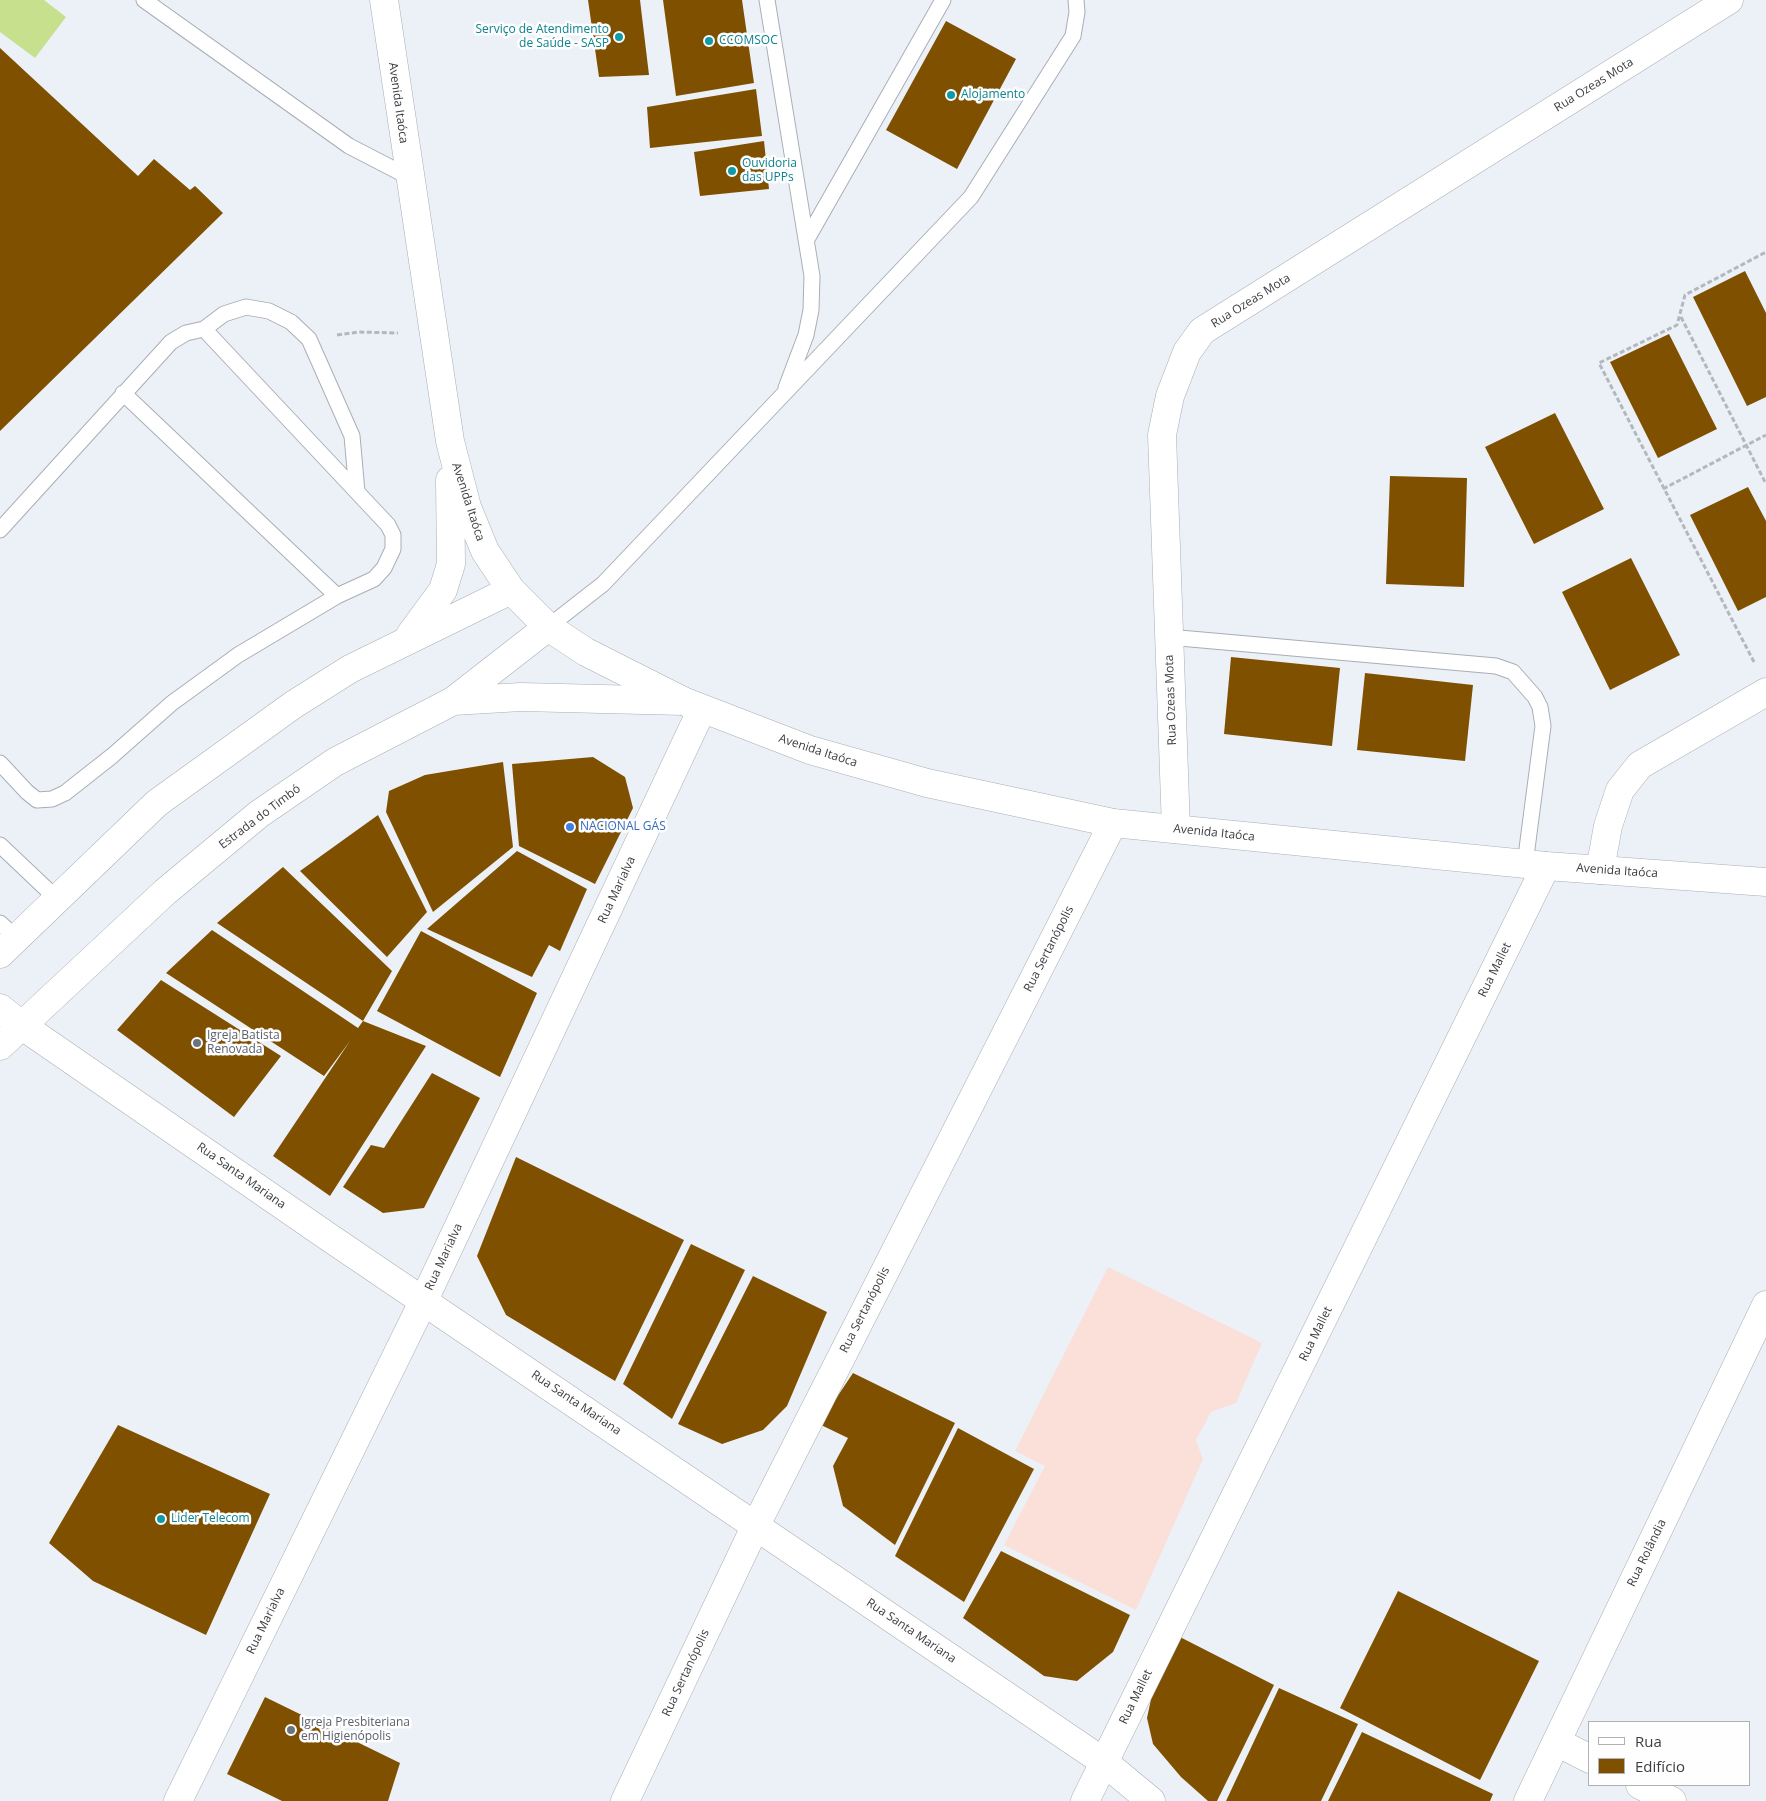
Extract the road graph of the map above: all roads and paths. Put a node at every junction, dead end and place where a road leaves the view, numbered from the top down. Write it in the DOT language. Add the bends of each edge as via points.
graph roads {
  1 [pos="144,0"];
  2 [pos="384,0"];
  3 [pos="767,0"];
  4 [pos="943,0"];
  5 [pos="1076,0"];
  6 [pos="1729,0"];
  7 [pos="408,177"];
  8 [pos="807,239"];
  9 [pos="1766,252"];
  10 [pos="1681,317"];
  11 [pos="204,329"];
  12 [pos="434,334"];
  13 [pos="309,339"];
  14 [pos="123,393"];
  15 [pos="784,394"];
  16 [pos="1766,435"];
  17 [pos="450,441"];
  18 [pos="1746,446"];
  19 [pos="1766,484"];
  20 [pos="1663,489"];
  21 [pos="357,492"];
  22 [pos="0,530"];
  23 [pos="511,590"];
  24 [pos="338,596"];
  25 [pos="548,627"];
  26 [pos="1168,637"];
  27 [pos="406,640"];
  28 [pos="1761,680"];
  29 [pos="453,701"];
  30 [pos="693,705"];
  31 [pos="0,763"];
  32 [pos="1113,823"];
  33 [pos="1176,829"];
  34 [pos="0,846"];
  35 [pos="1536,865"];
  36 [pos="1600,870"];
  37 [pos="1766,882"];
  38 [pos="57,899"];
  39 [pos="5,938"];
  40 [pos="0,1008"];
  41 [pos="21,1025"];
  42 [pos="0,1046"];
  43 [pos="424,1300"];
  44 [pos="1766,1306"];
  45 [pos="756,1525"];
  46 [pos="1557,1742"];
  47 [pos="1588,1758"];
  48 [pos="1104,1762"];
  49 [pos="1642,1786"];
  50 [pos="178,1801"];
  51 [pos="625,1801"];
  52 [pos="1085,1801"];
  53 [pos="1151,1801"];
  54 [pos="1528,1801"];
  55 [pos="1672,1801"];
  1 -- 7 [label="lane" via="342,141"];
  2 -- 7 [label="street, Avenida Itaóca"];
  3 -- 8 [label="lane"];
  4 -- 8 [label="lane"];
  5 -- 15 [label="lane" via="1073,36 971,197"];
  6 -- 26 [label="street, Rua Ozeas Mota" via="1202,331 1187,352 1178,374 1162,435"];
  7 -- 12 [label="street, Avenida Itaóca"];
  8 -- 15 [label="lane" via="812,276 811,310 806,335"];
  9 -- 10 [label="path" via="1685,295"];
  10 -- 18 [label="path"];
  10 -- 20 [label="path" via="1677,326 1599,363"];
  11 -- 13 [label="lane" via="224,314 246,308 269,311 291,322"];
  11 -- 14 [label="lane" via="186,333 171,342"];
  11 -- 21 [label="lane"];
  12 -- 13 [label="path" via="360,332"];
  12 -- 17 [label="street, Avenida Itaóca"];
  13 -- 21 [label="lane" via="352,436"];
  14 -- 22 [label="lane"];
  14 -- 24 [label="lane"];
  15 -- 25 [label="lane" via="603,584"];
  16 -- 18 [label="path"];
  17 -- 23 [label="street, Avenida Itaóca" via="467,507 485,551"];
  17 -- 27 [label="street" via="451,564 443,590"];
  18 -- 19 [label="path"];
  18 -- 20 [label="path"];
  20 -- 28 [label="path"];
  21 -- 24 [label="lane" via="388,525 393,535 393,549 384,568 374,579"];
  23 -- 25 [label="street, Avenida Itaóca"];
  23 -- 27 [label="street"];
  24 -- 31 [label="lane" via="223,666 172,703 65,793 52,799 37,800"];
  25 -- 29 [label="street, Estrada do Timbó"];
  25 -- 30 [label="street, Avenida Itaóca" via="586,652"];
  26 -- 33 [label="street, Rua Ozeas Mota"];
  26 -- 35 [label="lane" via="1496,666 1513,672 1535,697 1544,726"];
  27 -- 38 [label="street" via="350,669 292,705 158,804"];
  28 -- 36 [label="street" via="1640,765 1620,790 1608,826"];
  29 -- 30 [label="street" via="521,697"];
  29 -- 41 [label="street, Estrada do Timbó" via="335,762 259,814 165,892"];
  30 -- 32 [label="street, Avenida Itaóca" via="810,750 927,783"];
  30 -- 43 [label="street, Rua Marialva"];
  32 -- 33 [label="street, Avenida Itaóca"];
  32 -- 45 [label="street, Rua Sertanópolis"];
  33 -- 35 [label="street, Avenida Itaóca"];
  34 -- 38 [label="lane"];
  35 -- 36 [label="street, Avenida Itaóca"];
  35 -- 48 [label="street, Rua Mallet"];
  36 -- 37 [label="street, Avenida Itaóca"];
  38 -- 39 [label="street"];
  40 -- 41 [label="street, Rua Santa Mariana"];
  41 -- 42 [label="street, Estrada do Timbó"];
  41 -- 43 [label="street, Rua Santa Mariana"];
  43 -- 45 [label="street, Rua Santa Mariana"];
  43 -- 50 [label="street, Rua Marialva"];
  44 -- 46 [label="street, Rua Rolândia"];
  45 -- 48 [label="street, Rua Santa Mariana"];
  45 -- 51 [label="street, Rua Sertanópolis"];
  46 -- 47 [label="street"];
  46 -- 54 [label="street, Rua Rolândia"];
  48 -- 52 [label="street, Rua Mallet"];
  48 -- 53 [label="street, Rua Santa Mariana"];
  49 -- 55 [label="street"];
}
